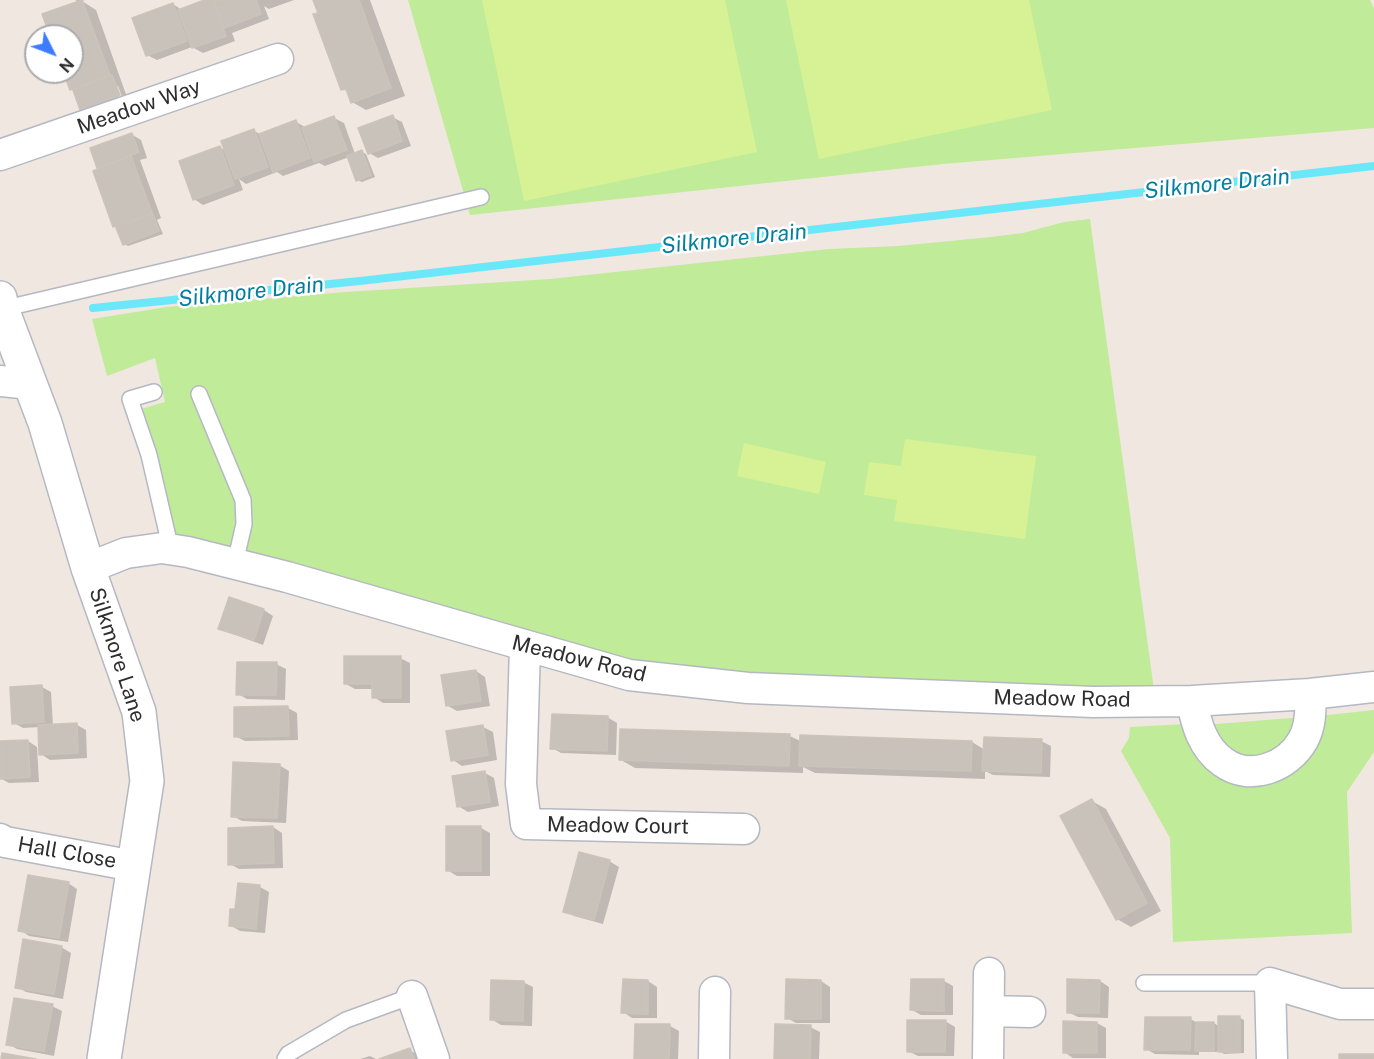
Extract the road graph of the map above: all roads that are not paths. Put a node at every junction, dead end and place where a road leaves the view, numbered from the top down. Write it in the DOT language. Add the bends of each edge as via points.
graph roads {
  1 [pos="278,59"];
  2 [pos="0,155"];
  3 [pos="481,197"];
  4 [pos="1,304"];
  5 [pos="15,383"];
  6 [pos="154,393"];
  7 [pos="199,394"];
  8 [pos="171,550"];
  9 [pos="235,563"];
  10 [pos="88,568"];
  11 [pos="525,646"];
  12 [pos="1374,687"];
  13 [pos="1310,694"];
  14 [pos="1192,701"];
  15 [pos="744,829"];
  16 [pos="0,839"];
  17 [pos="134,866"];
  18 [pos="989,973"];
  19 [pos="1144,983"];
  20 [pos="1270,983"];
  21 [pos="716,992"];
  22 [pos="412,996"];
  23 [pos="1374,1005"];
  24 [pos="988,1011"];
  25 [pos="1030,1012"];
  26 [pos="104,1059"];
  27 [pos="285,1059"];
  28 [pos="434,1059"];
  29 [pos="714,1059"];
  30 [pos="988,1059"];
  31 [pos="1272,1059"];
  1 -- 2 [label="street, Meadow Way"];
  3 -- 4 [label="lane"];
  4 -- 5 [label="street, Silkmore Lane"];
  5 -- 10 [label="street, Silkmore Lane" via="45,423"];
  6 -- 8 [label="lane" via="130,399 149,454"];
  7 -- 9 [label="lane" via="243,500 244,524"];
  8 -- 9 [label="street, Meadow Road"];
  8 -- 10 [label="street, Meadow Road" via="126,554"];
  9 -- 11 [label="street, Meadow Road"];
  10 -- 17 [label="street, Silkmore Lane" via="139,712 147,781"];
  11 -- 14 [label="street, Meadow Road" via="629,675 748,688 1093,702"];
  11 -- 15 [label="street, Meadow Court" via="521,784 526,824"];
  12 -- 13 [label="street, Meadow Road"];
  13 -- 14 [label="street, Meadow Road"];
  13 -- 14 [label="street" via="1309,723 1295,751 1278,766 1247,771 1223,762 1212,751 1201,736"];
  16 -- 17 [label="street, Hall Close"];
  17 -- 26 [label="street, Silkmore Lane"];
  18 -- 24 [label="street"];
  19 -- 20 [label="lane"];
  20 -- 23 [label="street" via="1340,1004"];
  20 -- 31 [label="street"];
  21 -- 29 [label="street"];
  22 -- 27 [label="lane" via="346,1020"];
  22 -- 28 [label="street"];
  24 -- 25 [label="street"];
  24 -- 30 [label="street"];
}
